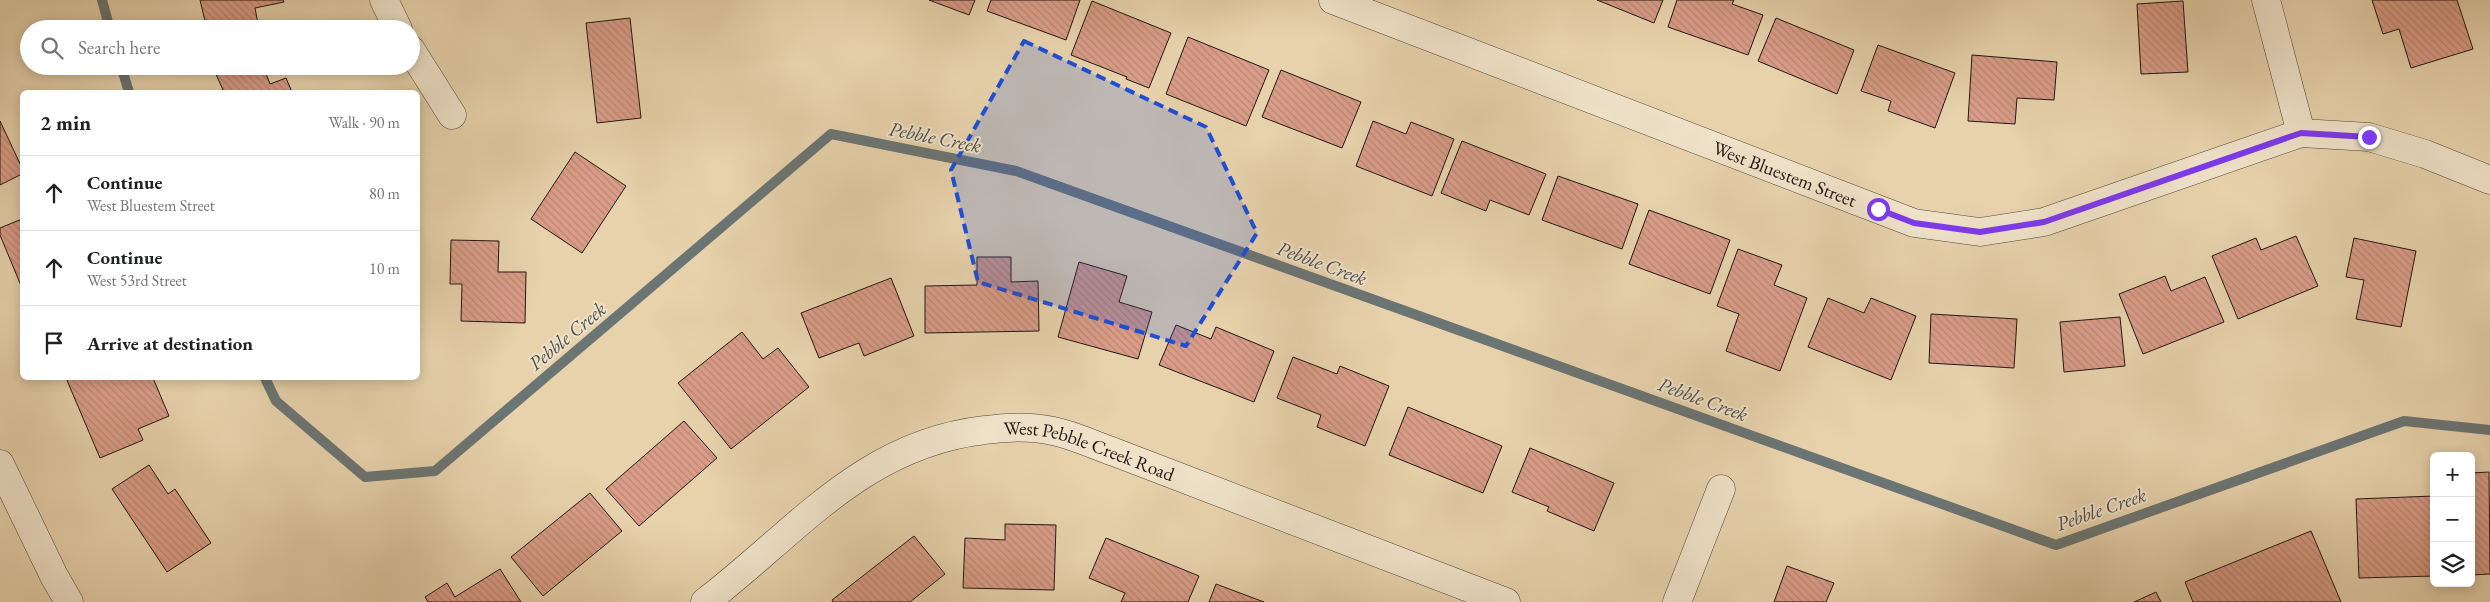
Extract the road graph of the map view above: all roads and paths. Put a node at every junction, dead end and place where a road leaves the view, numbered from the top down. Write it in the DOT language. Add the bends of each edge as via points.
graph roads {
  1 [pos="384,0"];
  2 [pos="1333,0"];
  3 [pos="2266,0"];
  4 [pos="394,20"];
  5 [pos="420,64"];
  6 [pos="452,115"];
  7 [pos="2301,133"];
  8 [pos="2490,180"];
  9 [pos="0,464"];
  10 [pos="1720,489"];
  11 [pos="69,602"];
  12 [pos="705,602"];
  13 [pos="1506,602"];
  14 [pos="1677,602"];
  1 -- 4 [label="street"];
  2 -- 7 [label="street, West Bluestem Street" via="1914,223 1980,232 2044,222"];
  3 -- 7 [label="street"];
  5 -- 6 [label="street"];
  7 -- 8 [label="street" via="2369,137 2425,154"];
  9 -- 11 [label="street"];
  10 -- 14 [label="street"];
  12 -- 13 [label="street, West Pebble Creek Road" via="744,572 800,519 898,452 954,433 1007,427 1052,431 1114,452"];
}
